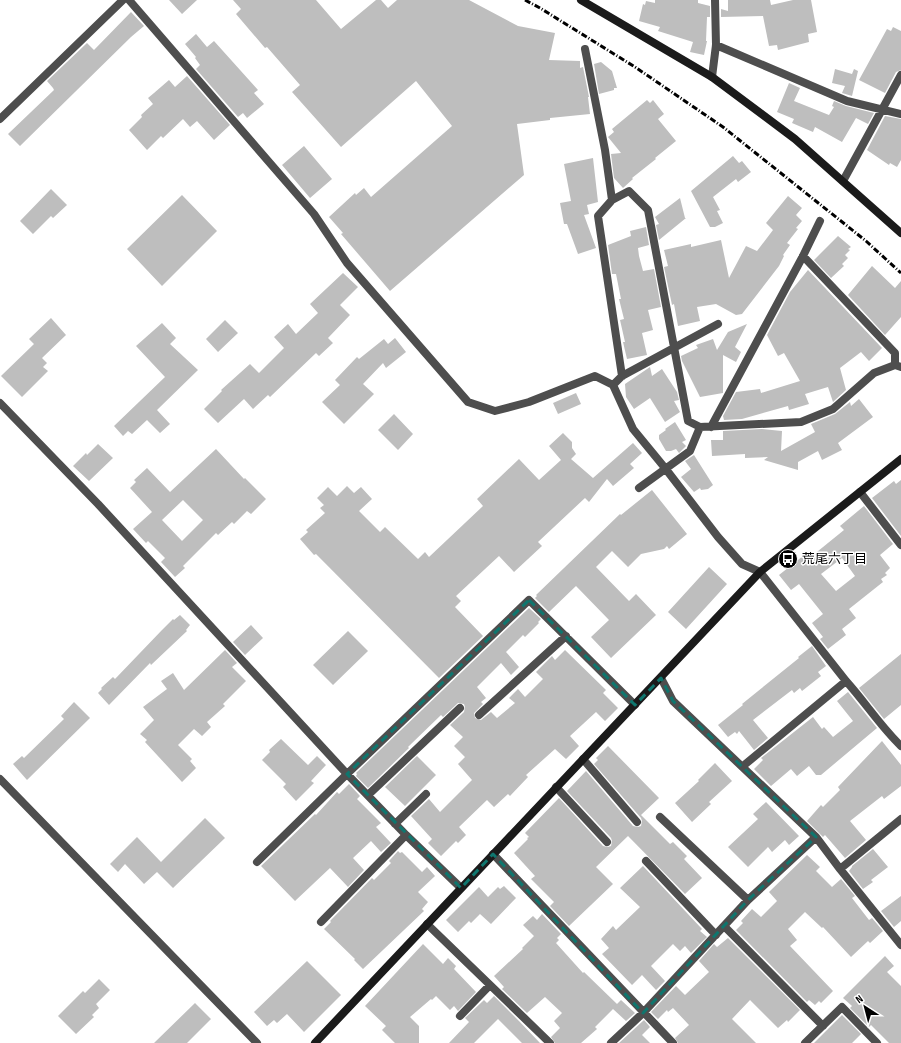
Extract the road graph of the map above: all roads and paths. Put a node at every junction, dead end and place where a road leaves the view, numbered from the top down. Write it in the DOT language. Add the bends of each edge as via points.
graph roads {
  1 [pos="123,0"];
  2 [pos="129,0"];
  3 [pos="581,0"];
  4 [pos="715,0"];
  5 [pos="591,3"];
  6 [pos="716,45"];
  7 [pos="586,49"];
  8 [pos="901,75"];
  9 [pos="712,77"];
  10 [pos="884,109"];
  11 [pos="901,114"];
  12 [pos="0,119"];
  13 [pos="844,181"];
  14 [pos="612,200"];
  15 [pos="820,221"];
  16 [pos="901,234"];
  17 [pos="803,256"];
  18 [pos="718,324"];
  19 [pos="674,348"];
  20 [pos="898,366"];
  21 [pos="622,376"];
  22 [pos="613,385"];
  23 [pos="0,403"];
  24 [pos="700,427"];
  25 [pos="711,427"];
  26 [pos="901,458"];
  27 [pos="665,468"];
  28 [pos="639,488"];
  29 [pos="860,492"];
  30 [pos="901,545"];
  31 [pos="760,572"];
  32 [pos="566,636"];
  33 [pos="661,678"];
  34 [pos="846,681"];
  35 [pos="635,705"];
  36 [pos="460,708"];
  37 [pos="479,715"];
  38 [pos="901,746"];
  39 [pos="583,759"];
  40 [pos="743,766"];
  41 [pos="347,774"];
  42 [pos="0,779"];
  43 [pos="556,787"];
  44 [pos="426,794"];
  45 [pos="368,795"];
  46 [pos="660,817"];
  47 [pos="901,819"];
  48 [pos="637,822"];
  49 [pos="395,824"];
  50 [pos="406,835"];
  51 [pos="816,837"];
  52 [pos="607,842"];
  53 [pos="493,854"];
  54 [pos="646,861"];
  55 [pos="257,862"];
  56 [pos="840,869"];
  57 [pos="461,888"];
  58 [pos="748,900"];
  59 [pos="321,922"];
  60 [pos="427,924"];
  61 [pos="724,926"];
  62 [pos="716,935"];
  63 [pos="901,945"];
  64 [pos="490,985"];
  65 [pos="643,1013"];
  66 [pos="460,1016"];
  67 [pos="823,1026"];
  68 [pos="257,1043"];
  69 [pos="315,1043"];
  70 [pos="550,1043"];
  71 [pos="611,1043"];
  72 [pos="673,1043"];
  73 [pos="804,1043"];
  74 [pos="877,1043"];
  1 -- 12 [label="street"];
  2 -- 22 [label="street" via="314,214 347,263 468,402 495,410 529,402 595,376"];
  3 -- 5 [label="street"];
  4 -- 6 [label="street"];
  5 -- 9 [label="street"];
  6 -- 9 [label="street"];
  6 -- 10 [label="street" via="847,101"];
  7 -- 14 [label="street"];
  8 -- 10 [label="street"];
  9 -- 13 [label="street" via="795,139"];
  10 -- 11 [label="street"];
  10 -- 13 [label="street"];
  13 -- 16 [label="street"];
  14 -- 19 [label="street" via="629,191 648,210"];
  14 -- 21 [label="street" via="598,216"];
  15 -- 17 [label="street"];
  17 -- 20 [label="street" via="896,352"];
  17 -- 25 [label="street"];
  18 -- 19 [label="street"];
  19 -- 21 [label="street"];
  19 -- 24 [label="street" via="688,421"];
  20 -- 25 [label="street" via="874,373 833,409 801,422"];
  21 -- 22 [label="street"];
  22 -- 27 [label="street" via="632,429"];
  23 -- 41 [label="street" via="98,504"];
  24 -- 25 [label="street"];
  24 -- 27 [label="street" via="690,451"];
  26 -- 29 [label="street"];
  27 -- 28 [label="street"];
  27 -- 31 [label="street" via="742,564"];
  29 -- 30 [label="street"];
  29 -- 31 [label="street"];
  31 -- 33 [label="street"];
  31 -- 34 [label="street"];
  32 -- 35 [label="street"];
  32 -- 37 [label="street"];
  32 -- 41 [label="street" via="530,600"];
  33 -- 35 [label="street"];
  33 -- 40 [label="street" via="674,701"];
  34 -- 38 [label="street"];
  34 -- 40 [label="street"];
  35 -- 39 [label="street"];
  36 -- 45 [label="street"];
  39 -- 43 [label="street"];
  39 -- 48 [label="street"];
  40 -- 51 [label="street"];
  41 -- 45 [label="street"];
  41 -- 55 [label="street"];
  42 -- 68 [label="street"];
  43 -- 52 [label="street"];
  43 -- 53 [label="street"];
  44 -- 49 [label="street"];
  45 -- 49 [label="street"];
  46 -- 58 [label="street"];
  47 -- 56 [label="street"];
  49 -- 50 [label="street"];
  50 -- 57 [label="street"];
  50 -- 59 [label="street"];
  51 -- 56 [label="street"];
  51 -- 58 [label="street"];
  53 -- 57 [label="street"];
  53 -- 65 [label="street"];
  54 -- 62 [label="street"];
  56 -- 63 [label="street"];
  57 -- 60 [label="street"];
  58 -- 61 [label="street"];
  60 -- 64 [label="street"];
  60 -- 69 [label="street"];
  61 -- 62 [label="street"];
  61 -- 67 [label="street"];
  62 -- 65 [label="street"];
  64 -- 66 [label="street"];
  64 -- 70 [label="street"];
  65 -- 71 [label="street"];
  65 -- 72 [label="street"];
  67 -- 73 [label="street"];
  67 -- 74 [label="street" via="842,1007"];
}
